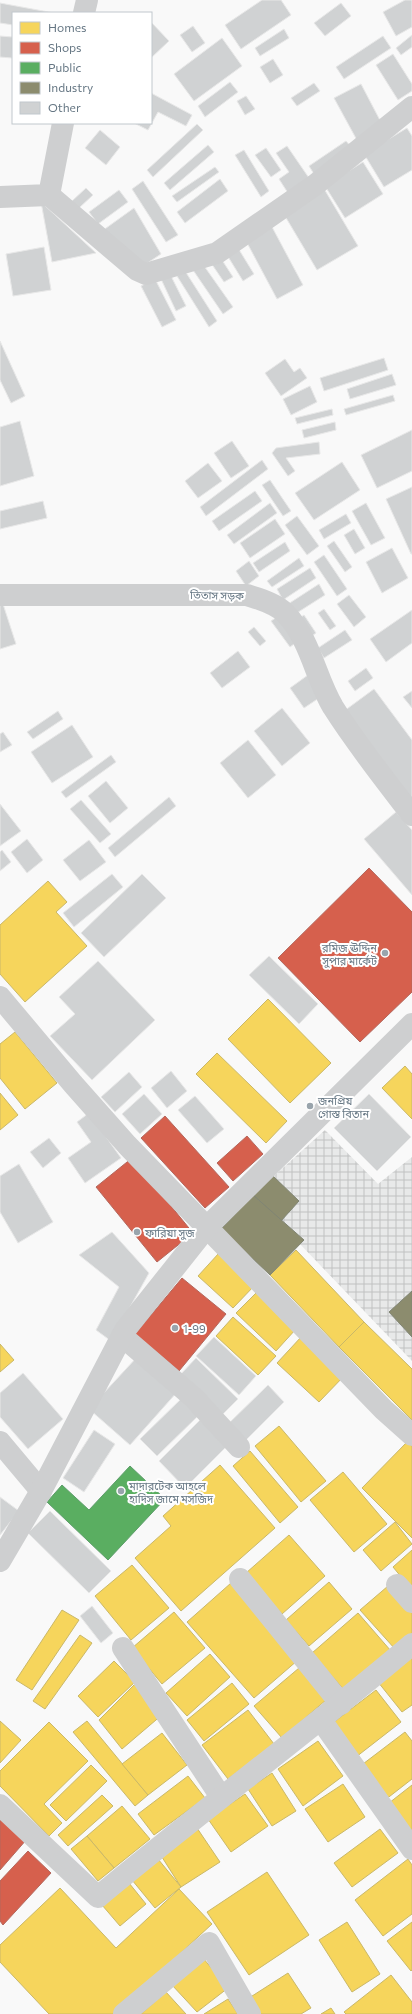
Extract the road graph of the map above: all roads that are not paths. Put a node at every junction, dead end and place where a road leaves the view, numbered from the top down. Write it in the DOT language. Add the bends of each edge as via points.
graph roads {
  1 [pos="87,0"];
  2 [pos="84,12"];
  3 [pos="412,107"];
  4 [pos="63,124"];
  5 [pos="49,195"];
  6 [pos="0,197"];
  7 [pos="0,594"];
  8 [pos="412,815"];
  9 [pos="0,997"];
  10 [pos="412,1024"];
  11 [pos="207,1227"];
  12 [pos="122,1336"];
  13 [pos="412,1435"];
  14 [pos="0,1442"];
  15 [pos="239,1447"];
  16 [pos="41,1491"];
  17 [pos="0,1561"];
  18 [pos="240,1579"];
  19 [pos="397,1585"];
  20 [pos="412,1602"];
  21 [pos="412,1644"];
  22 [pos="123,1648"];
  23 [pos="341,1704"];
  24 [pos="321,1720"];
  25 [pos="221,1797"];
  26 [pos="0,1805"];
  27 [pos="412,1849"];
  28 [pos="124,2014"];
  29 [pos="250,2014"];
  1 -- 2 [label="street"];
  3 -- 5 [label="street" via="315,185 217,253 146,274 137,270"];
  4 -- 5 [label="street"];
  5 -- 6 [label="street"];
  7 -- 8 [label="street, তিতাস সড়ক" via="247,595 268,602 284,612 306,642 333,706"];
  9 -- 11 [label="street" via="96,1111"];
  10 -- 11 [label="street"];
  11 -- 12 [label="street"];
  11 -- 13 [label="street" via="384,1410"];
  12 -- 15 [label="street" via="194,1398"];
  12 -- 16 [label="street"];
  14 -- 16 [label="street"];
  16 -- 17 [label="street"];
  18 -- 23 [label="street"];
  19 -- 20 [label="street"];
  21 -- 23 [label="street"];
  22 -- 25 [label="street"];
  23 -- 24 [label="street"];
  24 -- 25 [label="street"];
  24 -- 27 [label="street"];
  25 -- 26 [label="street" via="98,1897"];
  28 -- 29 [label="street" via="209,1943"];
}
